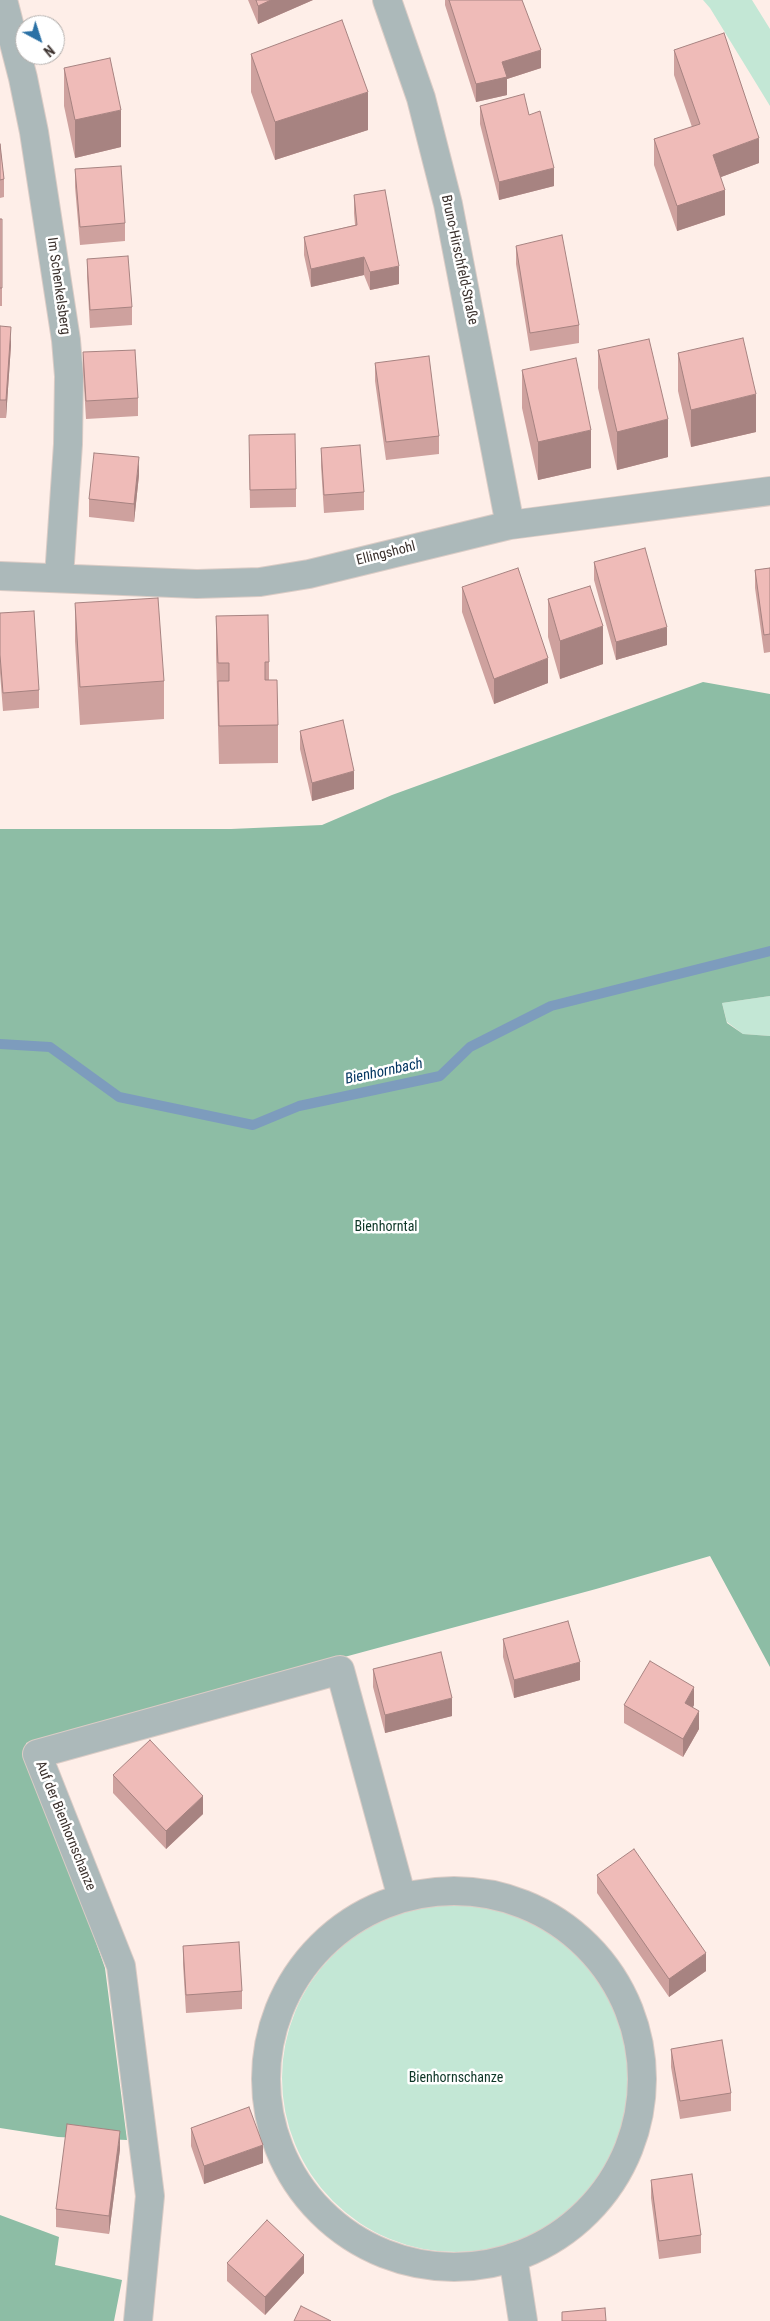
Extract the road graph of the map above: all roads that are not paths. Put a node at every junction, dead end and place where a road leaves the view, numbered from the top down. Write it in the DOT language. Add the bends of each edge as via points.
graph roads {
  1 [pos="3,0"];
  2 [pos="387,0"];
  3 [pos="770,490"];
  4 [pos="510,525"];
  5 [pos="0,576"];
  6 [pos="59,577"];
  7 [pos="402,1898"];
  8 [pos="513,2257"];
  9 [pos="138,2321"];
  10 [pos="523,2321"];
  1 -- 6 [label="street, Im Schenkelsberg" via="34,132 67,349 68,444"];
  2 -- 4 [label="street, Bruno-Hirschfeld-Straße" via="421,98 446,194"];
  3 -- 4 [label="street, Ellingshohl"];
  4 -- 6 [label="street, Ellingshohl" via="309,574 260,582 197,584"];
  5 -- 6 [label="street, Ellingshohl"];
  7 -- 8 [label="street" via="436,1891 470,1891 509,1899 536,1909 565,1926 599,1958 618,1986 634,2022 641,2056 642,2096 635,2130 617,2172 598,2200 564,2231"];
  7 -- 8 [label="street" via="371,1910 343,1927 318,1949 288,1989 273,2025 267,2058 267,2102 274,2135 290,2170 312,2202 335,2225 373,2249 404,2260 436,2266 470,2266"];
  7 -- 9 [label="street, Auf der Bienhornschanze" via="340,1670 37,1754 121,1966 150,2196"];
  8 -- 10 [label="street"];
}
